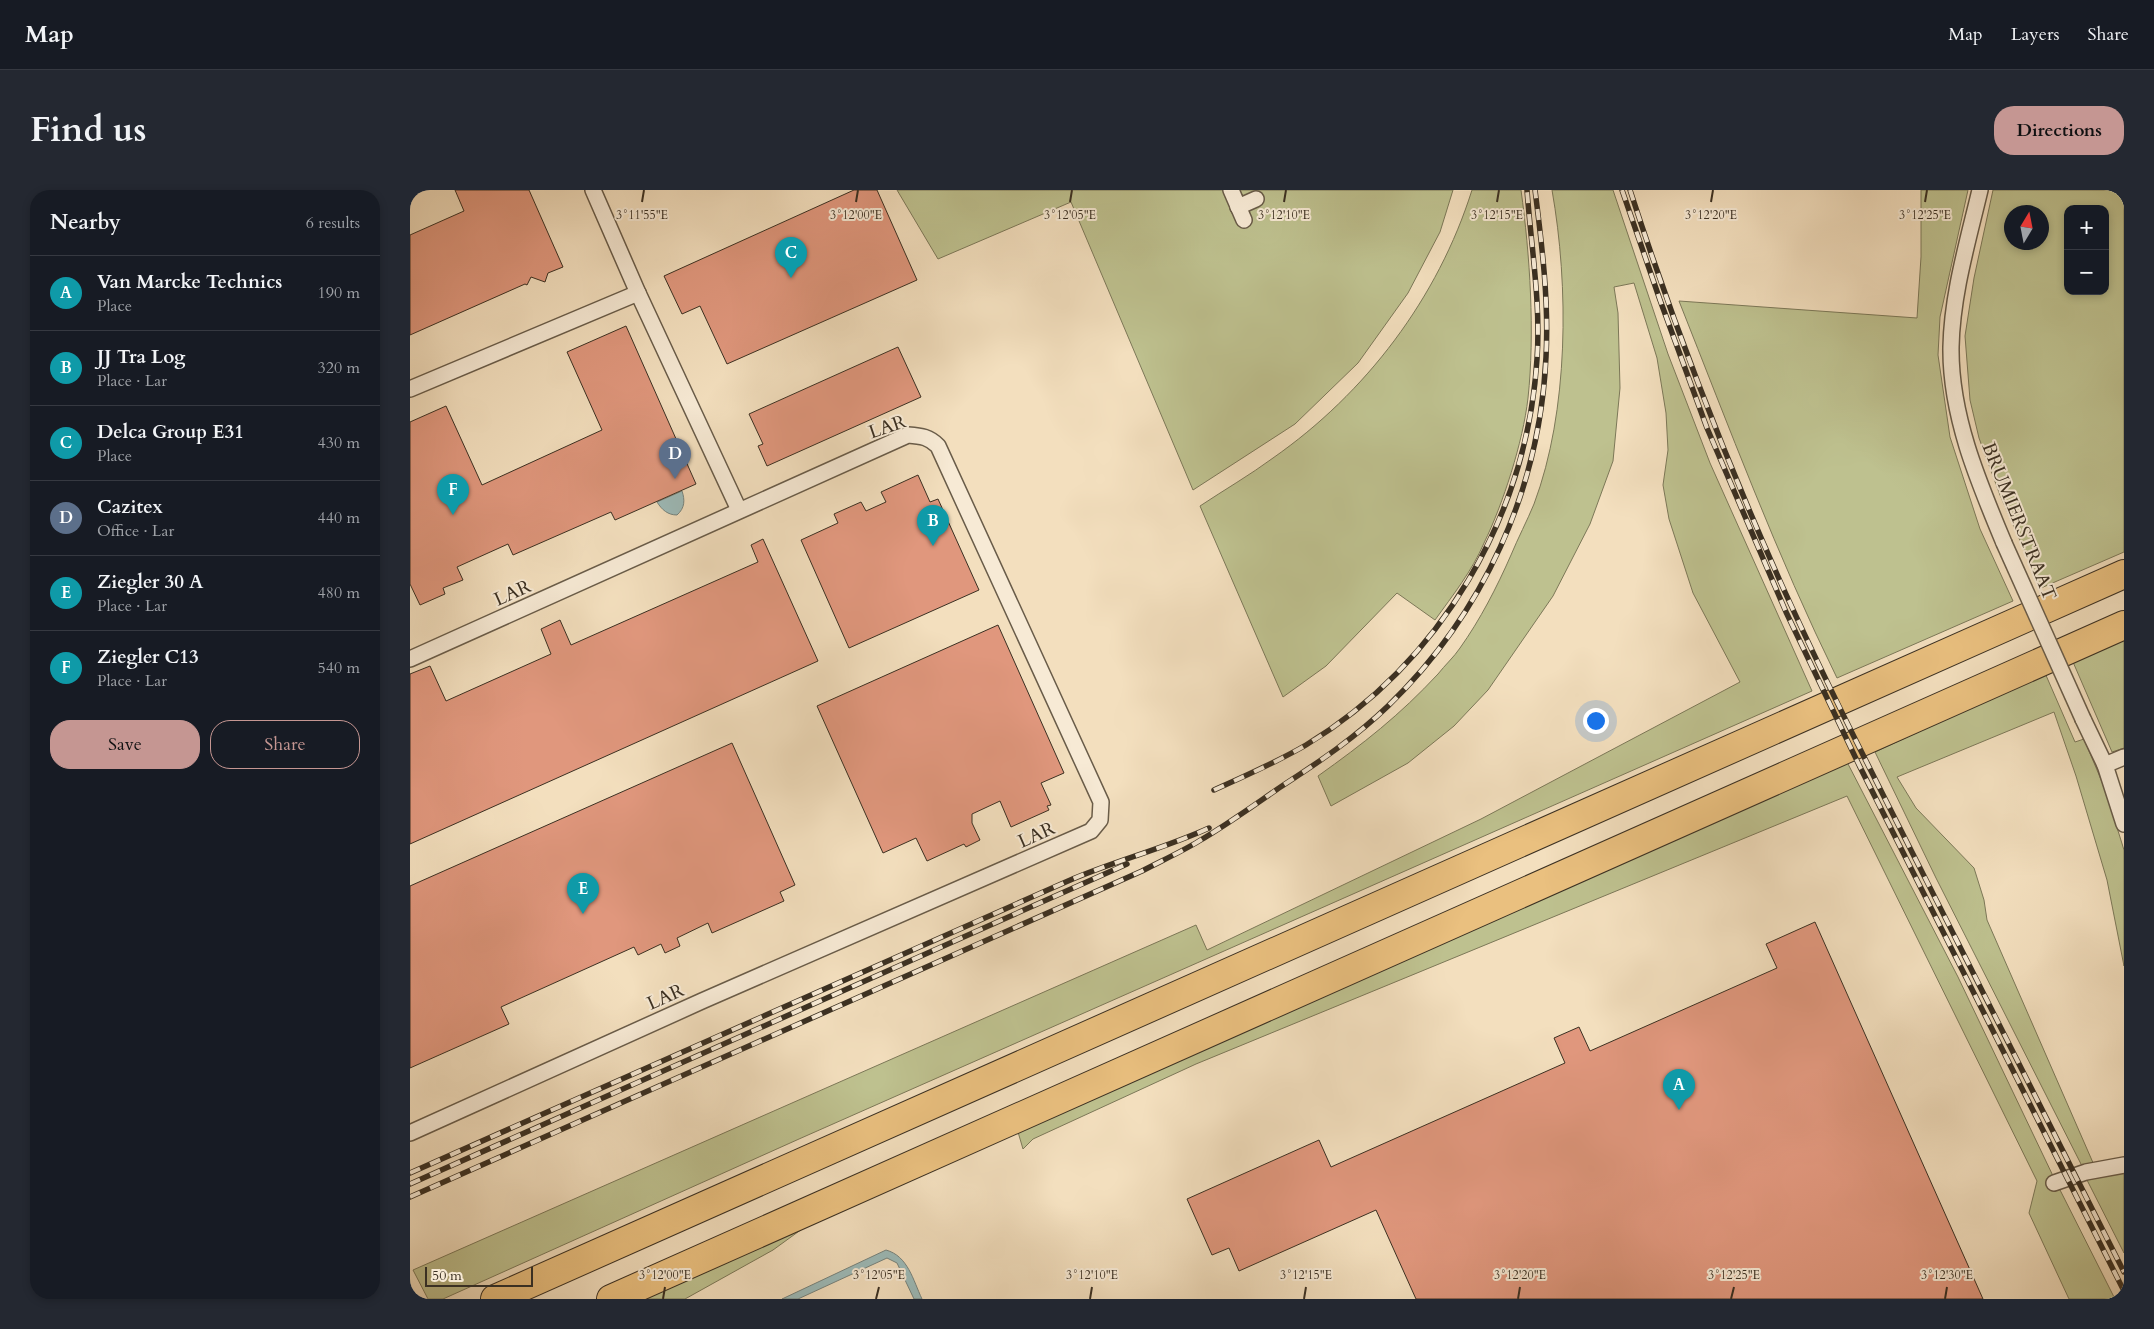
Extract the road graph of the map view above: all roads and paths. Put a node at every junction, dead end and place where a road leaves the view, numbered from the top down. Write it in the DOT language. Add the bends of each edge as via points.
graph roads {
  1 [pos="593,190"];
  2 [pos="1231,190"];
  3 [pos="1980,190"];
  4 [pos="1256,199"];
  5 [pos="638,293"];
  6 [pos="410,389"];
  7 [pos="739,510"];
  8 [pos="2124,574"];
  9 [pos="2124,625"];
  10 [pos="410,659"];
  11 [pos="2124,757"];
  12 [pos="2105,764"];
  13 [pos="2124,824"];
  14 [pos="410,1133"];
  15 [pos="2124,1165"];
  16 [pos="2054,1183"];
  17 [pos="495,1299"];
  18 [pos="611,1299"];
  1 -- 5 [label="street"];
  2 -- 4 [label="street" via="1241,213"];
  3 -- 12 [label="street, BRUMIERSTRAAT, bridge" via="1958,290 1951,346 1954,393 1980,484 2004,544"];
  5 -- 6 [label="street"];
  5 -- 7 [label="street"];
  7 -- 10 [label="street, LAR"];
  7 -- 14 [label="street, LAR" via="908,435 932,439 1101,802 1100,820 1091,832 693,1005"];
  8 -- 17 [label="highway"];
  9 -- 18 [label="highway"];
  11 -- 12 [label="street"];
  12 -- 13 [label="street, BRUMIERSTRAAT"];
  15 -- 16 [label="street" via="2086,1172"];
}
